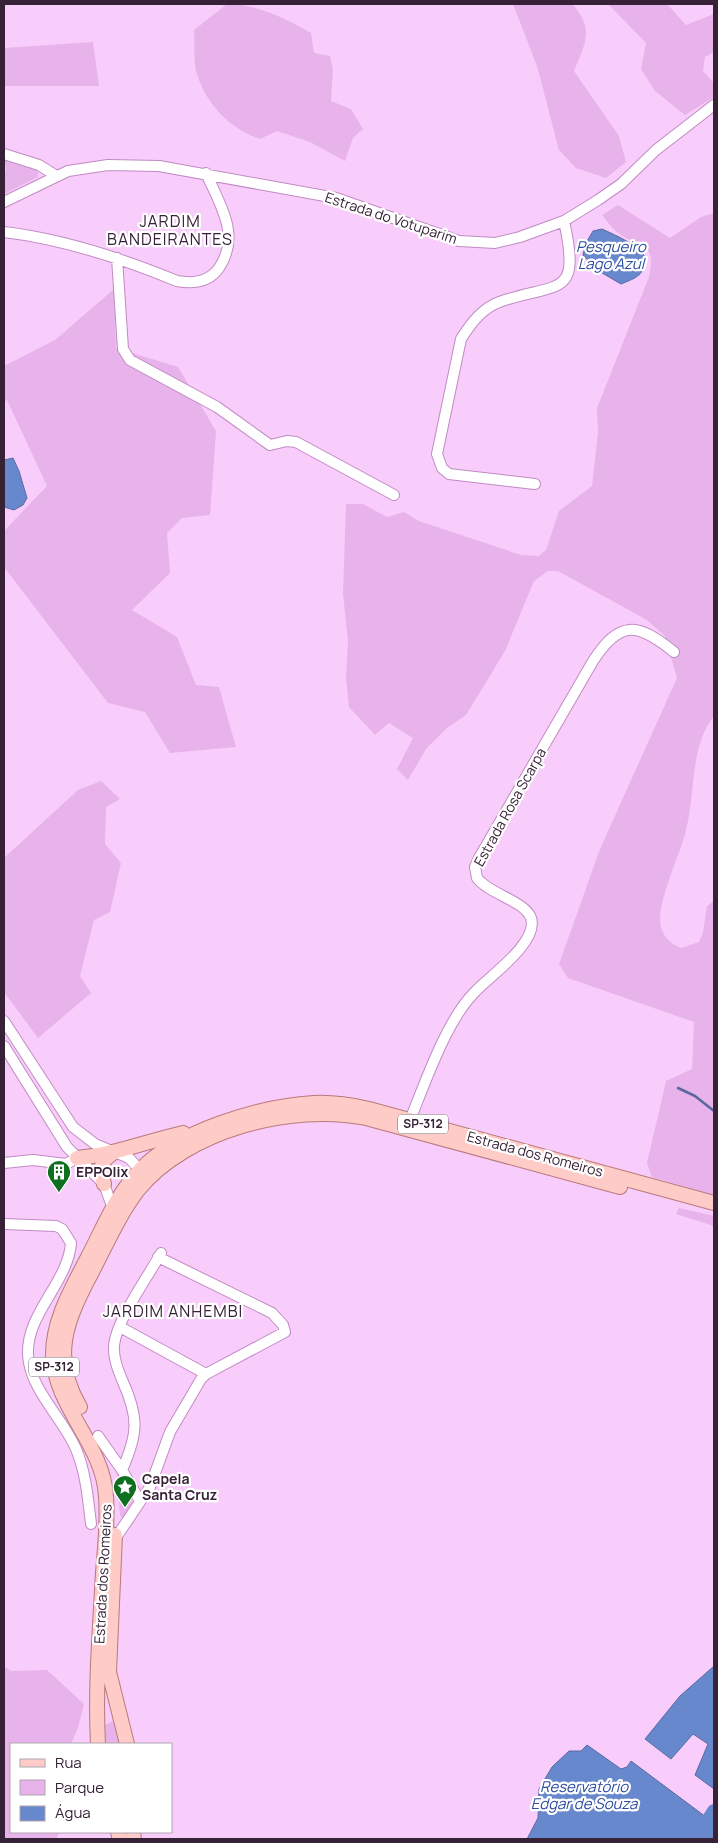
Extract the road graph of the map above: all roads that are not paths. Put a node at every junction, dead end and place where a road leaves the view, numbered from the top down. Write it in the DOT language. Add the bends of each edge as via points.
graph roads {
  1 [pos="714,105"];
  2 [pos="4,154"];
  3 [pos="206,173"];
  4 [pos="55,175"];
  5 [pos="220,175"];
  6 [pos="216,195"];
  7 [pos="4,202"];
  8 [pos="564,221"];
  9 [pos="4,232"];
  10 [pos="116,258"];
  11 [pos="534,484"];
  12 [pos="394,495"];
  13 [pos="674,652"];
  14 [pos="4,1021"];
  15 [pos="4,1046"];
  16 [pos="410,1120"];
  17 [pos="206,1128"];
  18 [pos="114,1152"];
  19 [pos="77,1158"];
  20 [pos="4,1163"];
  21 [pos="140,1170"];
  22 [pos="104,1184"];
  23 [pos="714,1203"];
  24 [pos="119,1210"];
  25 [pos="714,1212"];
  26 [pos="4,1224"];
  27 [pos="120,1327"];
  28 [pos="206,1374"];
  29 [pos="98,1436"];
  30 [pos="122,1470"];
  31 [pos="140,1501"];
  32 [pos="91,1524"];
  33 [pos="115,1539"];
  34 [pos="122,1719"];
  35 [pos="98,1722"];
  36 [pos="98,1743"];
  37 [pos="127,1743"];
  1 -- 8 [label="street, Estrada do Votuparim" via="656,150 621,184"];
  2 -- 4 [label="street" via="39,165"];
  3 -- 4 [label="street, Estrada do Votuparim" via="121,164 74,169"];
  3 -- 5 [label="street, Estrada do Votuparim"];
  3 -- 6 [label="street"];
  4 -- 7 [label="street, Estrada do Votuparim"];
  5 -- 6 [label="street"];
  5 -- 8 [label="street, Estrada do Votuparim" via="336,198 470,243 508,240"];
  6 -- 10 [label="street" via="228,230 229,244 220,266 210,276 193,283 177,281"];
  8 -- 11 [label="street" via="570,259 562,283 549,290 501,301 470,324 461,339 436,454 442,468 449,474"];
  9 -- 10 [label="street" via="50,238"];
  10 -- 12 [label="street" via="123,349 130,360 217,407 270,445 296,442"];
  13 -- 16 [label="street, Estrada Rosa Scarpa" via="663,643 631,629 608,640 585,674 484,850 476,867 477,878 492,891 525,909 531,921 531,933 522,947 475,991 463,1007"];
  14 -- 18 [label="street" via="73,1127 95,1144"];
  15 -- 19 [label="street"];
  16 -- 17 [label="main road, Estrada dos Romeiros / SP-312" via="359,1107 315,1103 272,1110"];
  16 -- 23 [label="main road, Estrada dos Romeiros / SP-312"];
  17 -- 18 [label="main road"];
  17 -- 21 [label="main road, Estrada dos Romeiros / SP-312" via="167,1148"];
  18 -- 19 [label="main road"];
  18 -- 21 [label="street" via="129,1158"];
  18 -- 22 [label="main road" via="101,1164"];
  19 -- 20 [label="street" via="66,1164 34,1160"];
  19 -- 22 [label="street"];
  21 -- 24 [label="main road, Estrada dos Romeiros / SP-312" via="123,1192"];
  22 -- 24 [label="street"];
  24 -- 25 [label="main road, Estrada dos Romeiros / SP-312" via="162,1166 201,1141 274,1119 325,1113 366,1118"];
  24 -- 29 [label="main road, Estrada dos Romeiros / SP-312" via="75,1306 63,1346 69,1385"];
  24 -- 35 [label="main road, Estrada dos Romeiros / SP-312" via="66,1302 57,1324 54,1346 54,1367 60,1388 95,1451 106,1486"];
  26 -- 32 [label="street" via="56,1226 71,1242 67,1263 32,1328 28,1355 36,1380 76,1449 84,1475"];
  27 -- 28 [label="street"];
  27 -- 28 [label="street" via="160,1254 272,1313 285,1329 281,1335"];
  27 -- 30 [label="street" via="115,1337 114,1352 136,1432"];
  28 -- 31 [label="street" via="170,1432 154,1479"];
  29 -- 30 [label="street"];
  29 -- 33 [label="main road, Estrada dos Romeiros / SP-312" via="115,1484"];
  30 -- 31 [label="street"];
  31 -- 33 [label="street"];
  33 -- 34 [label="main road, Estrada dos Romeiros / SP-312" via="109,1672"];
  34 -- 35 [label="main road" via="111,1715"];
  34 -- 37 [label="main road, Estrada dos Romeiros / SP-312"];
  35 -- 36 [label="main road, Estrada dos Romeiros / SP-312"];
}
